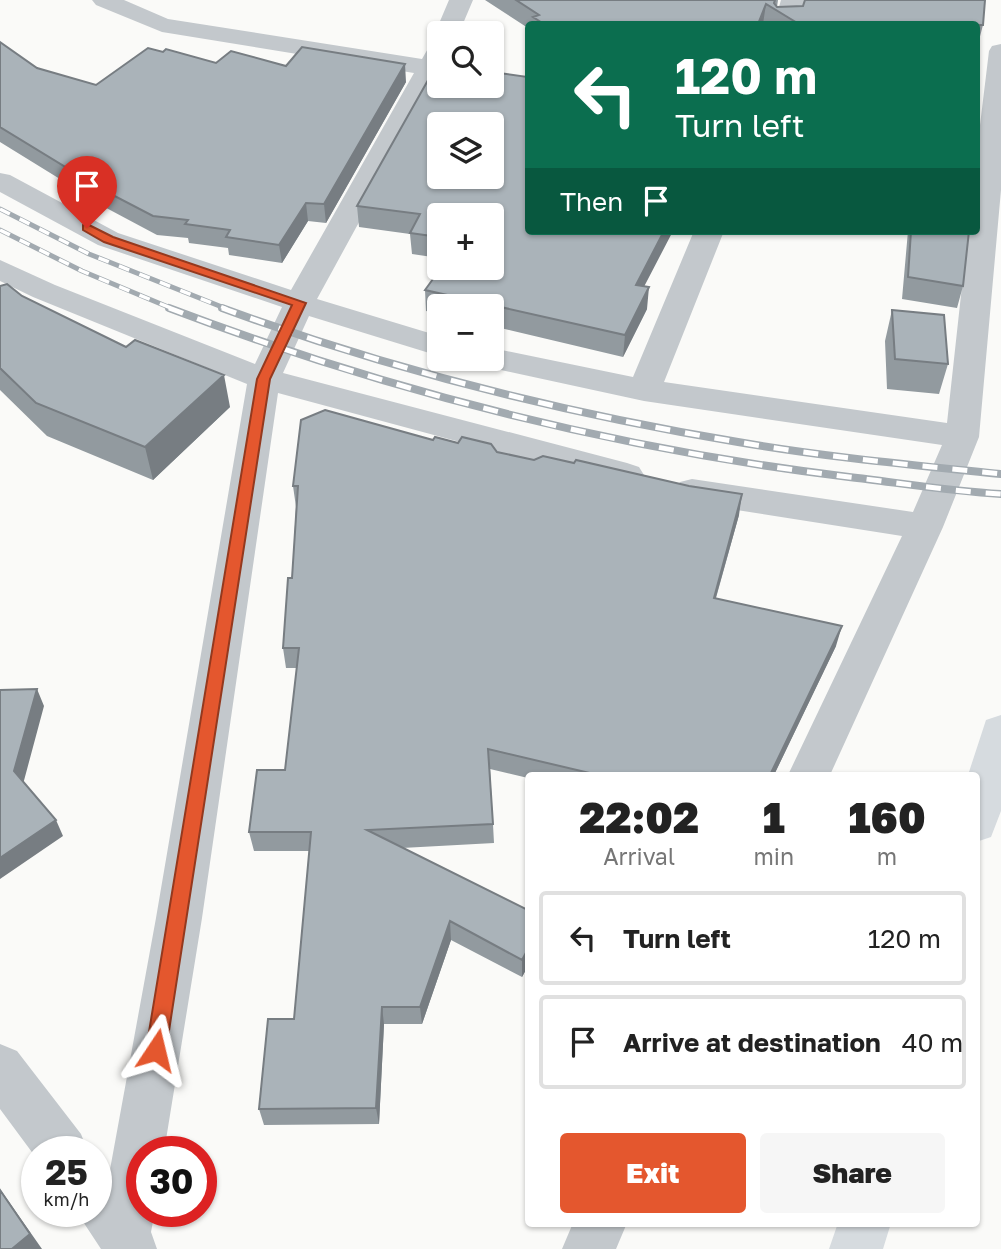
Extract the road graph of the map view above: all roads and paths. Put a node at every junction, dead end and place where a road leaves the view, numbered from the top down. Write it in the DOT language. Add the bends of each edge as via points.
graph roads {
  1 [pos="104,0"];
  2 [pos="461,0"];
  3 [pos="793,0"];
  4 [pos="452,21"];
  5 [pos="787,21"];
  6 [pos="427,61"];
  7 [pos="994,66"];
  8 [pos="427,79"];
  9 [pos="0,181"];
  10 [pos="980,228"];
  11 [pos="707,235"];
  12 [pos="979,235"];
  13 [pos="0,269"];
  14 [pos="44,291"];
  15 [pos="299,303"];
  16 [pos="11,306"];
  17 [pos="427,342"];
  18 [pos="504,361"];
  19 [pos="264,379"];
  20 [pos="644,390"];
  21 [pos="962,437"];
  22 [pos="925,527"];
  23 [pos="1001,732"];
  24 [pos="810,772"];
  25 [pos="980,809"];
  26 [pos="0,1068"];
  27 [pos="51,1136"];
  28 [pos="118,1227"];
  29 [pos="599,1227"];
  30 [pos="864,1227"];
  31 [pos="589,1249"];
  32 [pos="856,1249"];
  1 -- 6 [label="street" via="162,25"];
  2 -- 4 [label="street"];
  3 -- 5 [label="street"];
  7 -- 10 [label="street"];
  8 -- 15 [label="street"];
  9 -- 15 [label="street" via="108,239"];
  11 -- 20 [label="street"];
  12 -- 21 [label="street"];
  13 -- 14 [label="street"];
  14 -- 16 [label="street"];
  14 -- 19 [label="street"];
  15 -- 17 [label="street"];
  15 -- 19 [label="street"];
  18 -- 20 [label="street"];
  19 -- 22 [label="street" via="660,484"];
  19 -- 28 [label="street" via="179,918"];
  20 -- 21 [label="street"];
  21 -- 22 [label="street"];
  22 -- 24 [label="street"];
  23 -- 25 [label="highway"];
  26 -- 27 [label="street"];
  29 -- 31 [label="street"];
  30 -- 32 [label="highway"];
}
